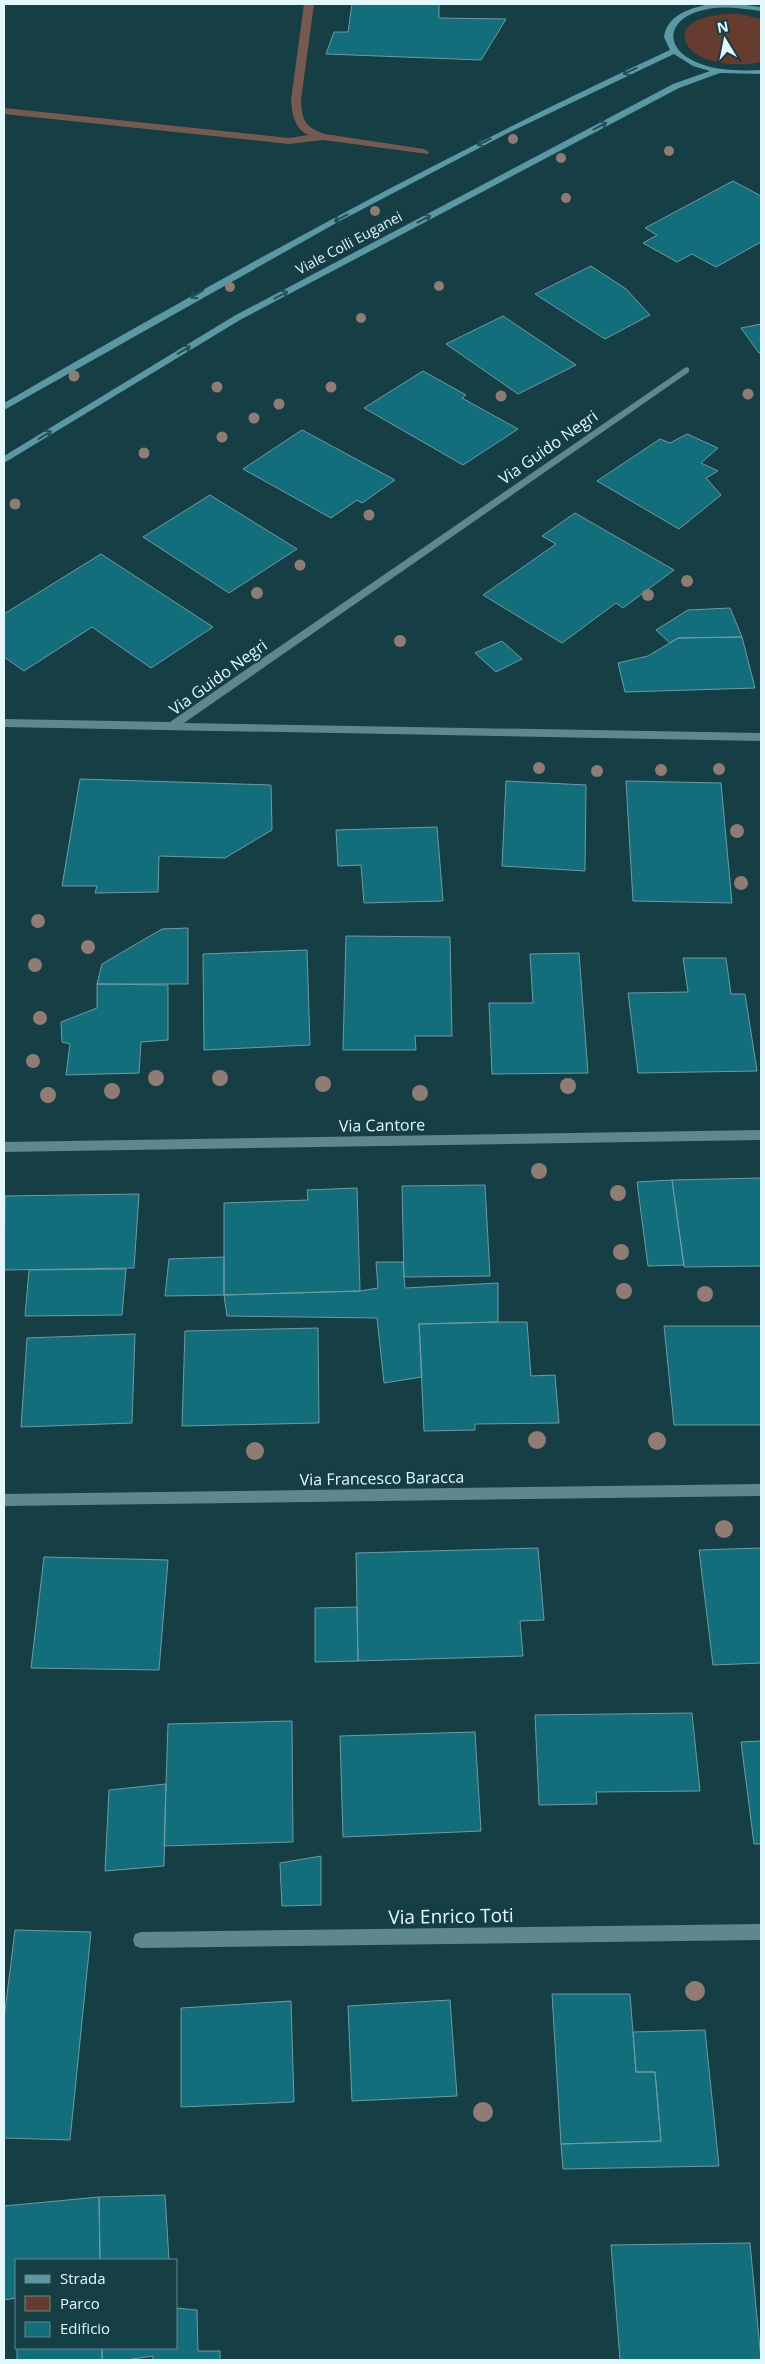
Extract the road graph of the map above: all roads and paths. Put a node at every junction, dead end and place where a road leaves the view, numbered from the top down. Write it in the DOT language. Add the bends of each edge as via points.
graph roads {
  1 [pos="721,4"];
  2 [pos="761,8"];
  3 [pos="675,51"];
  4 [pos="717,71"];
  5 [pos="761,72"];
  6 [pos="686,370"];
  7 [pos="4,407"];
  8 [pos="4,460"];
  9 [pos="4,722"];
  10 [pos="172,726"];
  11 [pos="761,737"];
  12 [pos="761,1135"];
  13 [pos="4,1147"];
  14 [pos="761,1490"];
  15 [pos="4,1500"];
  16 [pos="761,1932"];
  17 [pos="141,1940"];
  1 -- 2 [label="main road"];
  1 -- 3 [label="main road" via="686,14 675,21 669,30 669,41"];
  3 -- 4 [label="main road" via="685,59"];
  3 -- 7 [label="main road, Viale Colli Euganei, one-way" via="492,139 201,292"];
  4 -- 5 [label="main road"];
  8 -- 4 [label="main road, Viale Colli Euganei, one-way" via="238,318 676,86"];
  6 -- 10 [label="street, Via Guido Negri"];
  9 -- 10 [label="street"];
  10 -- 11 [label="street, Via Guido Negri"];
  12 -- 13 [label="street, Via Cantore"];
  14 -- 15 [label="street, Via Francesco Baracca"];
  16 -- 17 [label="street, Via Enrico Toti"];
}
